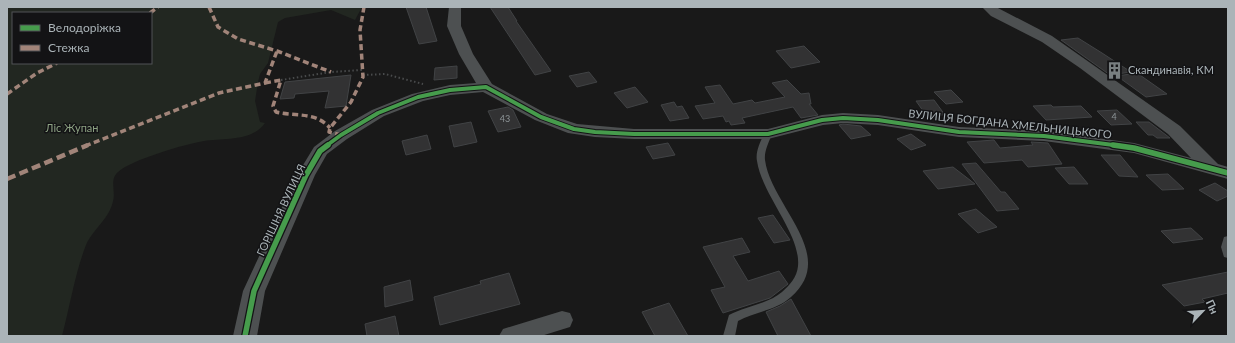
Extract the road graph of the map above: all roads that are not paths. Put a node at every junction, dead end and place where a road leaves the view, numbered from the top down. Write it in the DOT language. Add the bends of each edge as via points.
graph roads {
  1 [pos="455,7"];
  2 [pos="988,7"];
  3 [pos="486,87"];
  4 [pos="768,134"];
  5 [pos="1211,167"];
  6 [pos="1228,173"];
  7 [pos="1228,240"];
  8 [pos="1228,254"];
  9 [pos="562,320"];
  10 [pos="245,336"];
  11 [pos="511,336"];
  12 [pos="729,336"];
  1 -- 3 [label="street" via="454,26 466,54"];
  2 -- 5 [label="street" via="1046,39 1085,65 1174,130"];
  3 -- 4 [label="street, ВУЛИЦЯ БОГДАНА ХМЕЛЬНИЦЬКОГО" via="541,116 574,129 634,134"];
  3 -- 10 [label="street, ГОРІШНЯ ВУЛИЦЯ" via="450,90 418,97 378,113 320,151 306,175 254,291"];
  4 -- 5 [label="street, ВУЛИЦЯ БОГДАНА ХМЕЛЬНИЦЬКОГО" via="822,120 878,120 959,132 1044,136 1134,148"];
  4 -- 12 [label="lane" via="761,160 780,208 802,248 804,270 796,286 786,295 733,318"];
  5 -- 6 [label="street, ВУЛИЦЯ БОГДАНА ХМЕЛЬНИЦЬКОГО"];
  7 -- 8 [label="lane"];
  9 -- 11 [label="street"];
}
